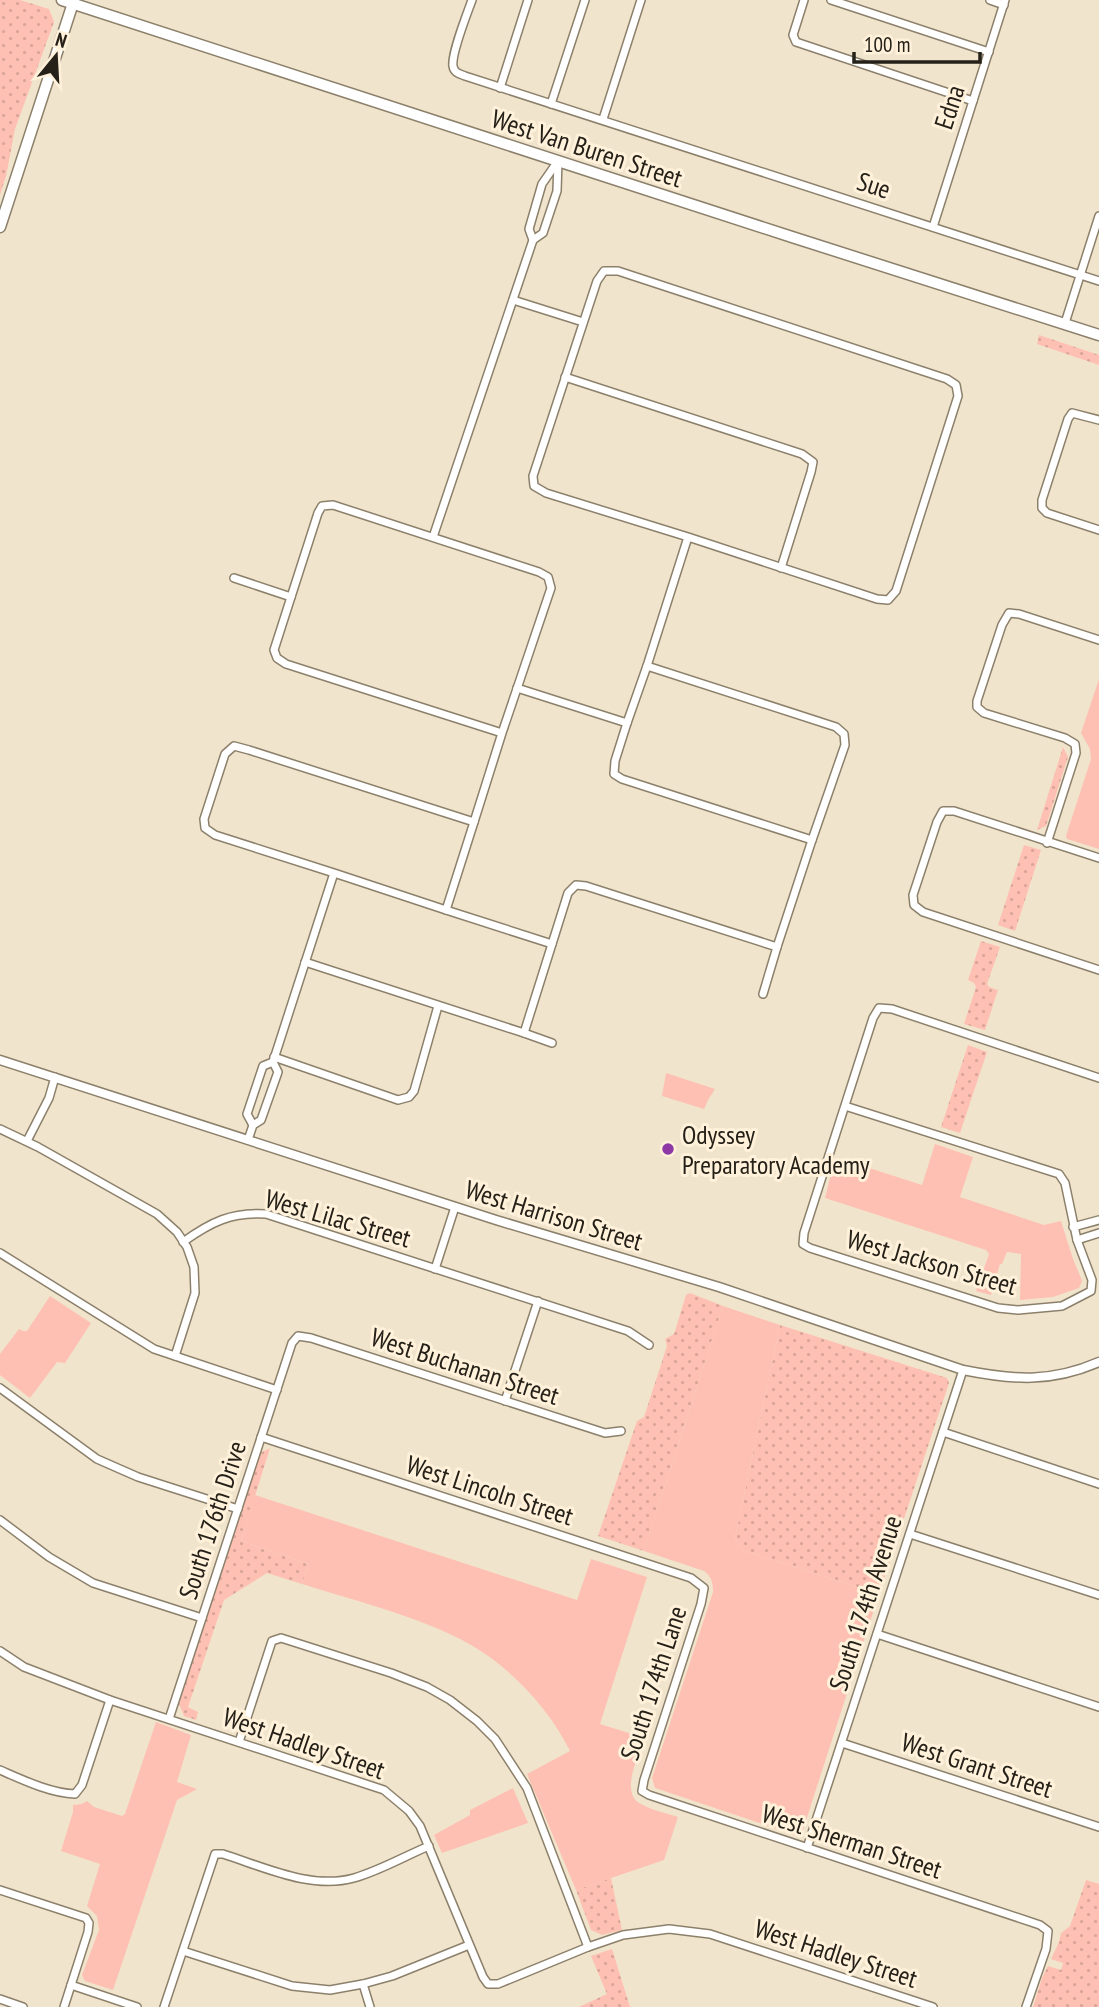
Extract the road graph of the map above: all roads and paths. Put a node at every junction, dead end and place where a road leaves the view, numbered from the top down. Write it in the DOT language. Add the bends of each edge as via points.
graph roads {
  1 [pos="62,0"];
  2 [pos="472,0"];
  3 [pos="528,0"];
  4 [pos="585,0"];
  5 [pos="641,0"];
  6 [pos="804,0"];
  7 [pos="831,0"];
  8 [pos="990,0"];
  9 [pos="74,2"];
  10 [pos="1005,2"];
  11 [pos="989,52"];
  12 [pos="500,88"];
  13 [pos="973,101"];
  14 [pos="551,104"];
  15 [pos="603,119"];
  16 [pos="558,161"];
  17 [pos="1099,216"];
  18 [pos="933,226"];
  19 [pos="0,227"];
  20 [pos="1097,229"];
  21 [pos="533,240"];
  22 [pos="1080,274"];
  23 [pos="1099,281"];
  24 [pos="513,300"];
  25 [pos="583,322"];
  26 [pos="1065,323"];
  27 [pos="1099,335"];
  28 [pos="565,377"];
  29 [pos="1099,421"];
  30 [pos="1099,530"];
  31 [pos="433,537"];
  32 [pos="688,537"];
  33 [pos="781,568"];
  34 [pos="234,578"];
  35 [pos="291,597"];
  36 [pos="1099,640"];
  37 [pos="647,666"];
  38 [pos="517,688"];
  39 [pos="627,723"];
  40 [pos="502,733"];
  41 [pos="474,822"];
  42 [pos="812,839"];
  43 [pos="1047,843"];
  44 [pos="1099,858"];
  45 [pos="334,873"];
  46 [pos="446,910"];
  47 [pos="552,944"];
  48 [pos="777,947"];
  49 [pos="305,962"];
  50 [pos="1099,970"];
  51 [pos="763,994"];
  52 [pos="438,1006"];
  53 [pos="524,1033"];
  54 [pos="552,1043"];
  55 [pos="274,1059"];
  56 [pos="0,1060"];
  57 [pos="55,1077"];
  58 [pos="1099,1078"];
  59 [pos="845,1106"];
  60 [pos="253,1125"];
  61 [pos="0,1129"];
  62 [pos="248,1140"];
  63 [pos="27,1141"];
  64 [pos="456,1207"];
  65 [pos="1099,1220"];
  66 [pos="1073,1227"];
  67 [pos="1099,1233"];
  68 [pos="1077,1240"];
  69 [pos="183,1242"];
  70 [pos="0,1253"];
  71 [pos="435,1269"];
  72 [pos="538,1301"];
  73 [pos="298,1336"];
  74 [pos="649,1345"];
  75 [pos="175,1356"];
  76 [pos="1099,1362"];
  77 [pos="963,1370"];
  78 [pos="277,1390"];
  79 [pos="2,1393"];
  80 [pos="505,1401"];
  81 [pos="621,1432"];
  82 [pos="943,1432"];
  83 [pos="261,1437"];
  84 [pos="1099,1484"];
  85 [pos="238,1509"];
  86 [pos="0,1520"];
  87 [pos="910,1534"];
  88 [pos="704,1588"];
  89 [pos="1099,1595"];
  90 [pos="202,1618"];
  91 [pos="877,1634"];
  92 [pos="0,1651"];
  93 [pos="110,1700"];
  94 [pos="1099,1707"];
  95 [pos="169,1719"];
  96 [pos="239,1742"];
  97 [pos="842,1742"];
  98 [pos="0,1770"];
  99 [pos="642,1791"];
  100 [pos="1099,1827"];
  101 [pos="429,1846"];
  102 [pos="807,1848"];
  103 [pos="0,1890"];
  104 [pos="469,1945"];
  105 [pos="588,1947"];
  106 [pos="183,1951"];
  107 [pos="363,1984"];
  108 [pos="71,1985"];
  109 [pos="0,1999"];
  110 [pos="23,2007"];
  111 [pos="64,2007"];
  112 [pos="137,2007"];
  113 [pos="164,2007"];
  114 [pos="370,2007"];
  115 [pos="933,2007"];
  116 [pos="1026,2007"];
  1 -- 9 [label="main road, West Van Buren Street"];
  2 -- 12 [label="street, Sue" via="453,65 456,72"];
  3 -- 12 [label="street"];
  4 -- 14 [label="street"];
  5 -- 15 [label="street"];
  6 -- 13 [label="street" via="793,35 796,41"];
  7 -- 11 [label="street"];
  8 -- 10 [label="street"];
  9 -- 16 [label="main road, West Van Buren Street"];
  9 -- 19 [label="main road"];
  10 -- 11 [label="street, Edna"];
  11 -- 13 [label="street, Edna"];
  12 -- 14 [label="street, Sue"];
  13 -- 18 [label="street, Edna"];
  14 -- 15 [label="street, Sue"];
  15 -- 18 [label="street, Sue"];
  16 -- 21 [label="street" via="557,191 543,233"];
  16 -- 21 [label="street" via="542,184 528,229"];
  16 -- 26 [label="main road, West Van Buren Street"];
  17 -- 20 [label="street"];
  18 -- 22 [label="street, Sue"];
  20 -- 22 [label="street"];
  21 -- 24 [label="street"];
  22 -- 23 [label="street, Sue"];
  22 -- 26 [label="street"];
  24 -- 25 [label="street"];
  24 -- 31 [label="street"];
  25 -- 28 [label="street"];
  25 -- 33 [label="street" via="597,281 604,271 618,271 956,385 958,396 896,591 888,600"];
  26 -- 27 [label="main road, West Van Buren Street"];
  28 -- 32 [label="street" via="533,476 534,486"];
  28 -- 33 [label="street" via="802,454 813,462"];
  29 -- 30 [label="street" via="1072,413 1042,500 1047,513"];
  31 -- 35 [label="street" via="333,505 322,506"];
  31 -- 38 [label="street" via="548,577 551,587"];
  32 -- 33 [label="street"];
  32 -- 37 [label="street"];
  34 -- 35 [label="street"];
  35 -- 40 [label="street" via="274,650 286,664"];
  36 -- 43 [label="street" via="1009,614 976,701 984,713 1075,744"];
  37 -- 39 [label="street"];
  37 -- 42 [label="street" via="836,727 844,734 845,745"];
  38 -- 39 [label="street"];
  38 -- 40 [label="street"];
  39 -- 42 [label="street" via="614,774"];
  40 -- 41 [label="street"];
  41 -- 45 [label="street" via="234,746 225,754 205,828"];
  41 -- 46 [label="street"];
  42 -- 48 [label="street"];
  43 -- 44 [label="street"];
  43 -- 50 [label="street" via="943,811 913,895 914,905 923,912"];
  45 -- 46 [label="street"];
  45 -- 49 [label="street"];
  46 -- 47 [label="street"];
  47 -- 48 [label="street" via="568,892 576,885"];
  47 -- 53 [label="street"];
  48 -- 51 [label="street"];
  49 -- 52 [label="street"];
  49 -- 55 [label="street"];
  52 -- 53 [label="street"];
  52 -- 55 [label="street" via="409,1097 398,1100"];
  53 -- 54 [label="street"];
  55 -- 60 [label="street" via="278,1072 261,1120"];
  55 -- 60 [label="street" via="263,1066 247,1114"];
  56 -- 57 [label="street, West Harrison Street"];
  57 -- 62 [label="street, West Harrison Street"];
  57 -- 63 [label="street"];
  58 -- 59 [label="street" via="879,1008"];
  59 -- 66 [label="street" via="1059,1174 1065,1183"];
  59 -- 68 [label="street, West Jackson Street" via="803,1244 998,1308 1018,1310 1062,1306 1091,1291 1092,1280"];
  60 -- 62 [label="street"];
  61 -- 63 [label="street"];
  62 -- 64 [label="street, West Harrison Street"];
  63 -- 69 [label="street" via="157,1214"];
  64 -- 71 [label="street"];
  64 -- 77 [label="street, West Harrison Street" via="719,1287"];
  65 -- 66 [label="street"];
  66 -- 68 [label="street"];
  67 -- 68 [label="street"];
  69 -- 71 [label="street, West Lilac Street" via="226,1217 266,1214"];
  69 -- 75 [label="street" via="194,1267 195,1293"];
  70 -- 75 [label="street" via="129,1335"];
  71 -- 72 [label="street, West Lilac Street"];
  72 -- 74 [label="street, West Lilac Street" via="628,1331"];
  72 -- 80 [label="street"];
  73 -- 78 [label="street, South 176th Drive"];
  73 -- 80 [label="street, West Buchanan Street"];
  75 -- 78 [label="street"];
  76 -- 77 [label="street, West Harrison Street" via="1040,1378 1002,1378"];
  77 -- 82 [label="street, South 174th Avenue"];
  78 -- 83 [label="street, South 176th Drive"];
  79 -- 85 [label="street" via="97,1459"];
  80 -- 81 [label="street, West Buchanan Street" via="605,1433"];
  82 -- 84 [label="street"];
  82 -- 87 [label="street, South 174th Avenue"];
  83 -- 85 [label="street, South 176th Drive"];
  83 -- 88 [label="street, West Lincoln Street" via="691,1578"];
  85 -- 90 [label="street, South 176th Drive"];
  86 -- 90 [label="street" via="93,1583"];
  87 -- 89 [label="street"];
  87 -- 91 [label="street, South 174th Avenue"];
  88 -- 99 [label="street, South 174th Lane"];
  90 -- 95 [label="street, South 176th Drive"];
  91 -- 94 [label="street"];
  91 -- 97 [label="street, South 174th Avenue"];
  92 -- 93 [label="street, West Hadley Street" via="24,1667"];
  93 -- 95 [label="street, West Hadley Street"];
  93 -- 98 [label="street" via="75,1794"];
  95 -- 96 [label="street, West Hadley Street"];
  96 -- 101 [label="street, West Hadley Street" via="384,1790 409,1811"];
  96 -- 105 [label="street" via="272,1642 281,1638 379,1669 450,1700 495,1739 527,1788"];
  97 -- 100 [label="street, West Grant Street"];
  97 -- 102 [label="street, South 174th Avenue"];
  99 -- 102 [label="street, West Sherman Street"];
  101 -- 104 [label="street, West Hadley Street"];
  101 -- 106 [label="street" via="355,1878 333,1881 310,1880 215,1854"];
  102 -- 116 [label="street, West Sherman Street" via="1040,1925 1048,1931 1046,1948"];
  103 -- 108 [label="street" via="86,1918 88,1933"];
  104 -- 105 [label="street, West Hadley Street" via="488,1984"];
  104 -- 107 [label="street"];
  105 -- 115 [label="street, West Hadley Street" via="646,1931 710,1934"];
  106 -- 107 [label="street" via="292,1986 330,1990"];
  106 -- 113 [label="street"];
  107 -- 114 [label="street"];
  108 -- 111 [label="street"];
  108 -- 112 [label="street"];
  109 -- 110 [label="street"];
}
